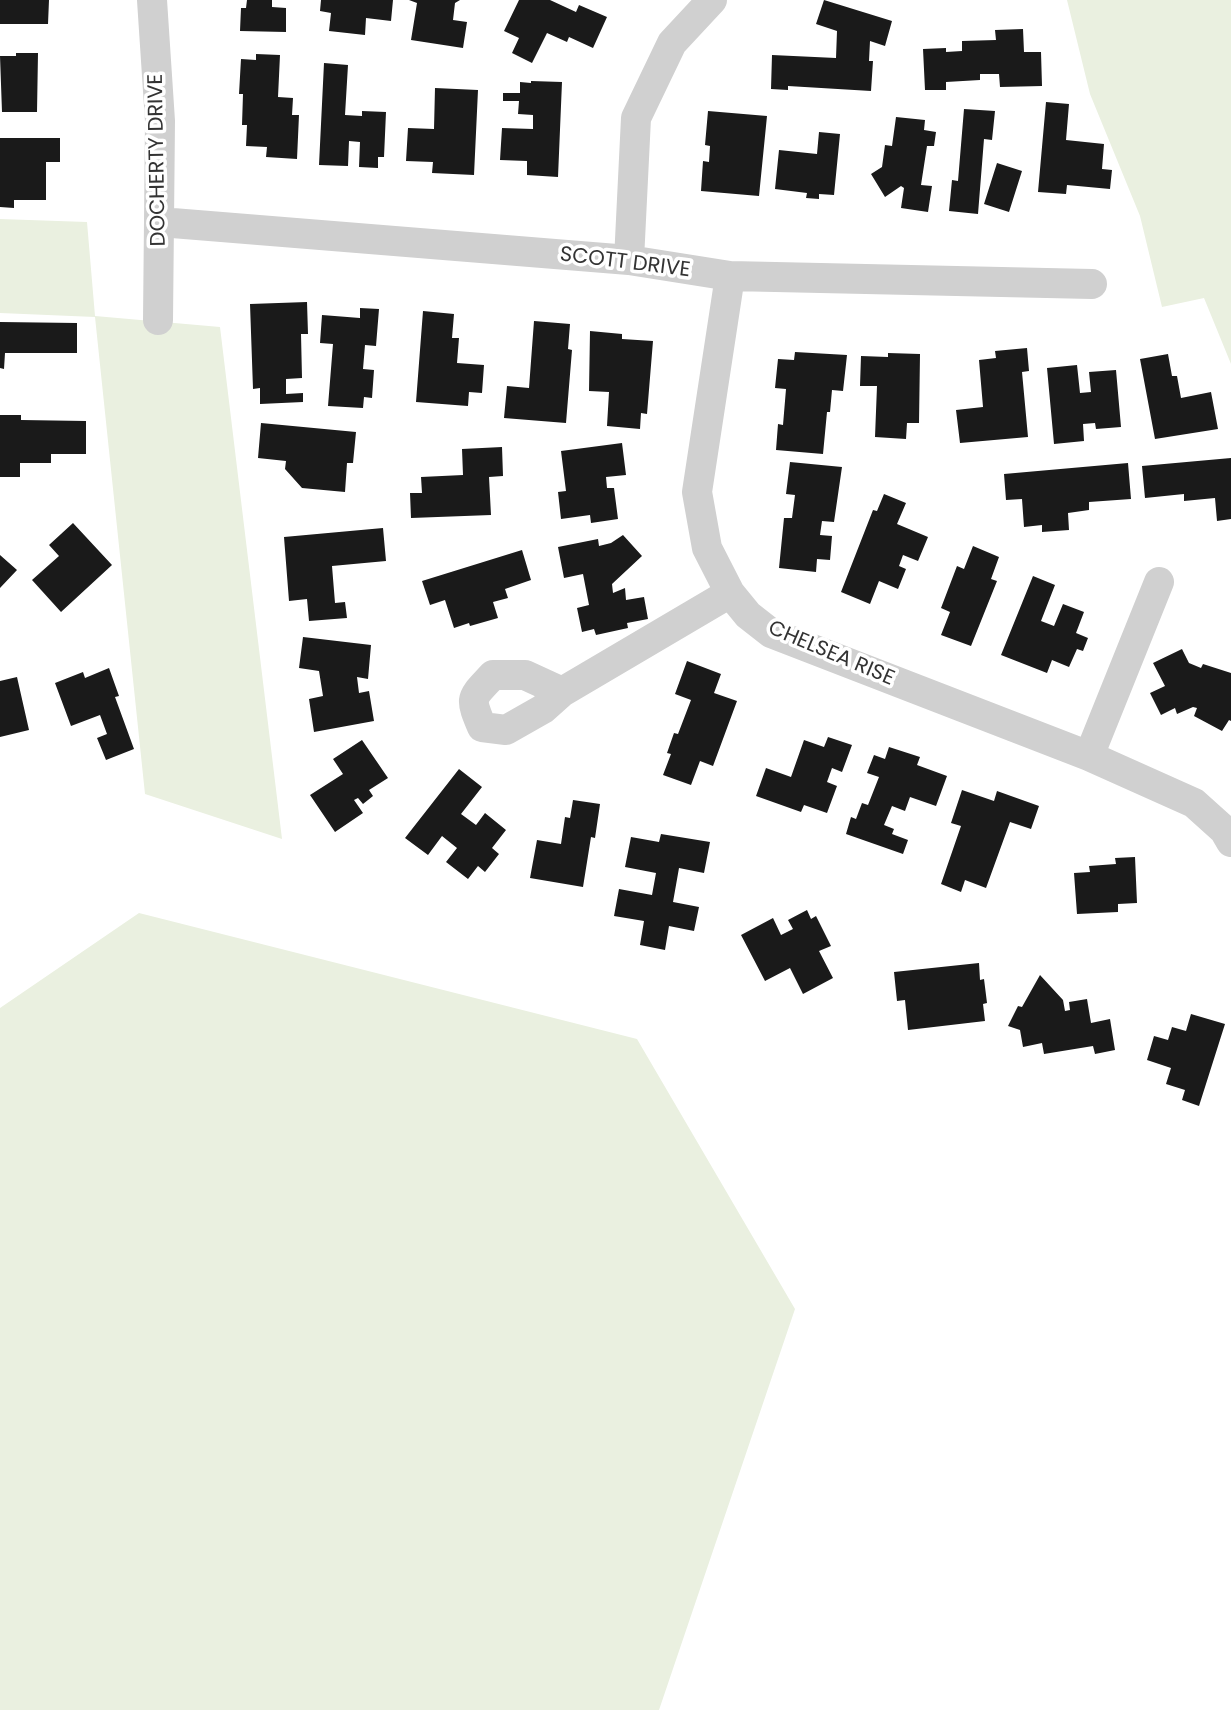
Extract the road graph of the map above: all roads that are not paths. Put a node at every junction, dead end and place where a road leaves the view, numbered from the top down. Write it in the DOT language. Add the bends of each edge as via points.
graph roads {
  1 [pos="152,0"];
  2 [pos="712,0"];
  3 [pos="160,222"];
  4 [pos="629,260"];
  5 [pos="730,276"];
  6 [pos="1092,284"];
  7 [pos="158,320"];
  8 [pos="1159,582"];
  9 [pos="730,593"];
  10 [pos="562,692"];
  11 [pos="1089,756"];
  12 [pos="1231,842"];
  1 -- 3 [label="street, DOCHERTY DRIVE" via="160,121"];
  2 -- 4 [label="street" via="673,43 636,118"];
  3 -- 4 [label="street, SCOTT DRIVE"];
  3 -- 7 [label="street, DOCHERTY DRIVE"];
  4 -- 5 [label="street, SCOTT DRIVE"];
  5 -- 6 [label="street, SCOTT DRIVE"];
  5 -- 9 [label="street, CHELSEA RISE" via="697,492 707,548"];
  8 -- 11 [label="street"];
  9 -- 10 [label="street"];
  9 -- 11 [label="street, CHELSEA RISE" via="771,633"];
  11 -- 12 [label="street, CHELSEA RISE" via="1194,803"];
}
